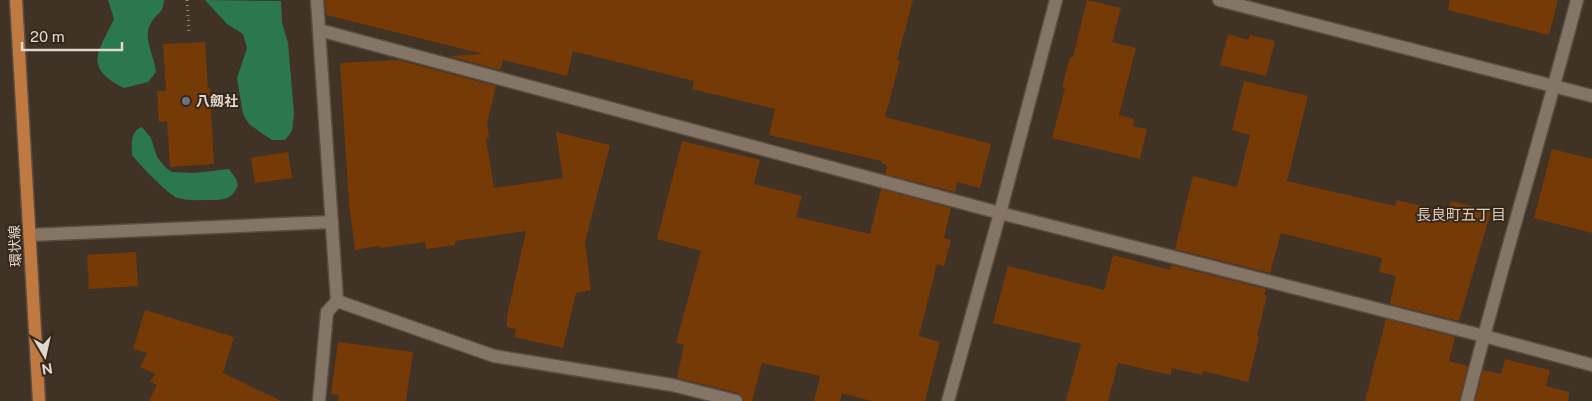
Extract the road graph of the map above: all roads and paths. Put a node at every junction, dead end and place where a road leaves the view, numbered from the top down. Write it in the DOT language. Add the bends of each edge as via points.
graph roads {
  1 [pos="16,0"];
  2 [pos="187,0"];
  3 [pos="317,0"];
  4 [pos="1056,0"];
  5 [pos="1219,0"];
  6 [pos="1577,0"];
  7 [pos="319,30"];
  8 [pos="189,32"];
  9 [pos="1555,86"];
  10 [pos="1592,96"];
  11 [pos="1000,212"];
  12 [pos="332,222"];
  13 [pos="29,235"];
  14 [pos="337,301"];
  15 [pos="1484,336"];
  16 [pos="1592,365"];
  17 [pos="39,401"];
  18 [pos="319,401"];
  19 [pos="736,401"];
  20 [pos="948,401"];
  21 [pos="1467,401"];
  1 -- 13 [label="main road, 環状線"];
  2 -- 8 [label="path"];
  3 -- 7 [label="street"];
  4 -- 11 [label="street"];
  5 -- 9 [label="street"];
  6 -- 9 [label="street"];
  7 -- 11 [label="street"];
  7 -- 12 [label="street"];
  9 -- 10 [label="street"];
  9 -- 15 [label="street"];
  11 -- 15 [label="street"];
  11 -- 20 [label="street"];
  12 -- 13 [label="street"];
  12 -- 14 [label="street"];
  13 -- 17 [label="main road, 環状線"];
  14 -- 18 [label="street" via="327,312"];
  14 -- 19 [label="street" via="494,356 672,385"];
  15 -- 16 [label="street"];
  15 -- 21 [label="street"];
}
